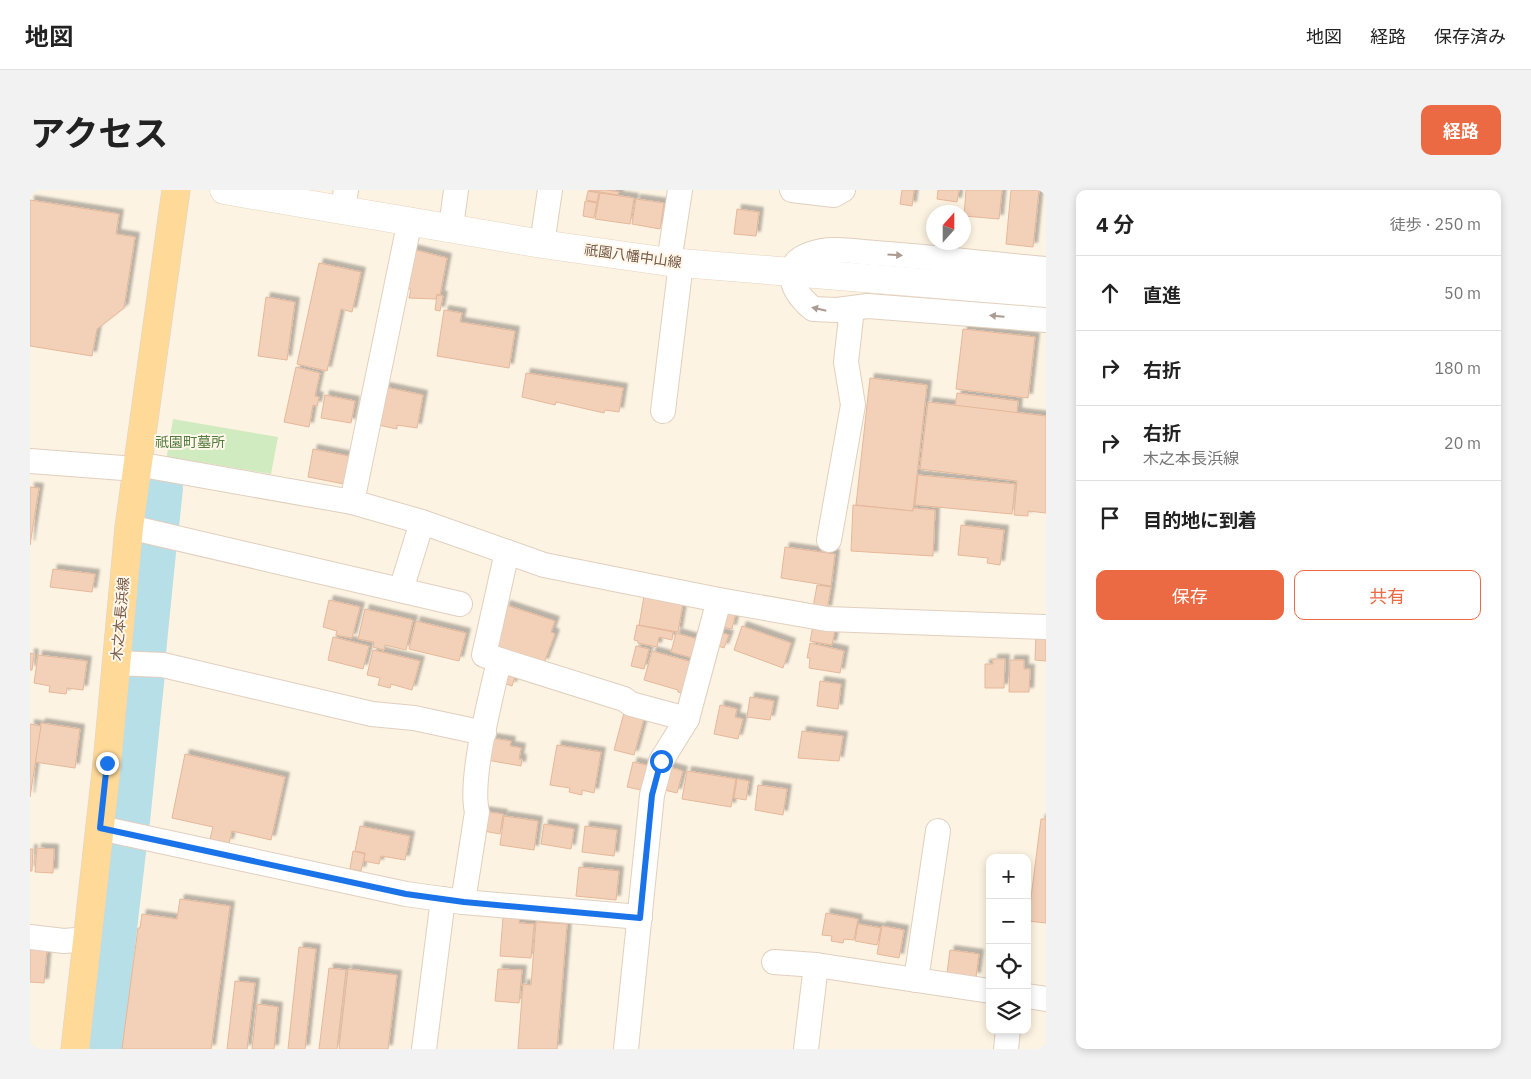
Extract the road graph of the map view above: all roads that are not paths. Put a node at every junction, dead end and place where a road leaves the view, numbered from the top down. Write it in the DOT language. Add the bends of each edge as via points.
graph roads {
  1 [pos="176,190"];
  2 [pos="224,190"];
  3 [pos="456,190"];
  4 [pos="550,190"];
  5 [pos="680,190"];
  6 [pos="792,190"];
  7 [pos="844,190"];
  8 [pos="344,199"];
  9 [pos="410,220"];
  10 [pos="451,227"];
  11 [pos="542,244"];
  12 [pos="675,263"];
  13 [pos="1046,269"];
  14 [pos="792,272"];
  15 [pos="1046,293"];
  16 [pos="852,310"];
  17 [pos="1046,320"];
  18 [pos="663,411"];
  19 [pos="30,461"];
  20 [pos="136,466"];
  21 [pos="352,502"];
  22 [pos="422,522"];
  23 [pos="129,527"];
  24 [pos="829,540"];
  25 [pos="507,552"];
  26 [pos="401,590"];
  27 [pos="719,600"];
  28 [pos="460,604"];
  29 [pos="1046,627"];
  30 [pos="499,661"];
  31 [pos="116,663"];
  32 [pos="688,719"];
  33 [pos="484,733"];
  34 [pos="100,828"];
  35 [pos="938,830"];
  36 [pos="453,901"];
  37 [pos="640,918"];
  38 [pos="30,937"];
  39 [pos="88,939"];
  40 [pos="774,962"];
  41 [pos="816,965"];
  42 [pos="916,980"];
  43 [pos="986,990"];
  44 [pos="1031,997"];
  45 [pos="1046,999"];
  46 [pos="1008,1034"];
  47 [pos="75,1049"];
  48 [pos="424,1049"];
  49 [pos="626,1049"];
  50 [pos="806,1049"];
  51 [pos="1006,1049"];
  1 -- 20 [label="main road, 木之本長浜線"];
  2 -- 8 [label="main road, 祇園八幡中山線"];
  3 -- 10 [label="street"];
  4 -- 11 [label="street"];
  5 -- 12 [label="street"];
  6 -- 7 [label="street" via="834,195"];
  8 -- 9 [label="main road, 祇園八幡中山線"];
  9 -- 10 [label="main road, 祇園八幡中山線"];
  9 -- 21 [label="street"];
  10 -- 11 [label="main road, 祇園八幡中山線"];
  11 -- 12 [label="main road, 祇園八幡中山線"];
  12 -- 14 [label="main road, 祇園八幡中山線"];
  12 -- 18 [label="street"];
  14 -- 13 [label="street, one-way" via="800,258 824,250 943,257"];
  14 -- 15 [label="main road, 祇園八幡中山線"];
  16 -- 14 [label="street, one-way" via="813,309 797,292 792,283"];
  17 -- 16 [label="street, one-way" via="868,306"];
  16 -- 24 [label="street" via="846,362 853,405"];
  19 -- 20 [label="street"];
  20 -- 21 [label="street"];
  20 -- 23 [label="main road, 木之本長浜線"];
  21 -- 22 [label="street"];
  22 -- 25 [label="street"];
  22 -- 26 [label="street"];
  23 -- 26 [label="street"];
  23 -- 31 [label="main road, 木之本長浜線"];
  25 -- 27 [label="street" via="544,565"];
  25 -- 30 [label="street" via="484,655"];
  26 -- 28 [label="street"];
  27 -- 29 [label="street" via="827,619"];
  27 -- 32 [label="street"];
  30 -- 32 [label="street"];
  30 -- 33 [label="street"];
  31 -- 33 [label="street" via="164,665 372,714 414,718"];
  31 -- 34 [label="main road, 木之本長浜線"];
  32 -- 37 [label="street" via="661,761 652,795"];
  33 -- 36 [label="street" via="474,798 477,812"];
  34 -- 36 [label="street" via="406,894"];
  34 -- 39 [label="main road, 木之本長浜線"];
  35 -- 42 [label="street"];
  36 -- 37 [label="street"];
  36 -- 48 [label="street"];
  37 -- 49 [label="street"];
  38 -- 39 [label="street" via="64,941"];
  39 -- 47 [label="main road, 木之本長浜線"];
  40 -- 41 [label="street"];
  41 -- 42 [label="street"];
  41 -- 50 [label="street"];
  42 -- 43 [label="street"];
  44 -- 45 [label="street"];
  46 -- 51 [label="street"];
}
